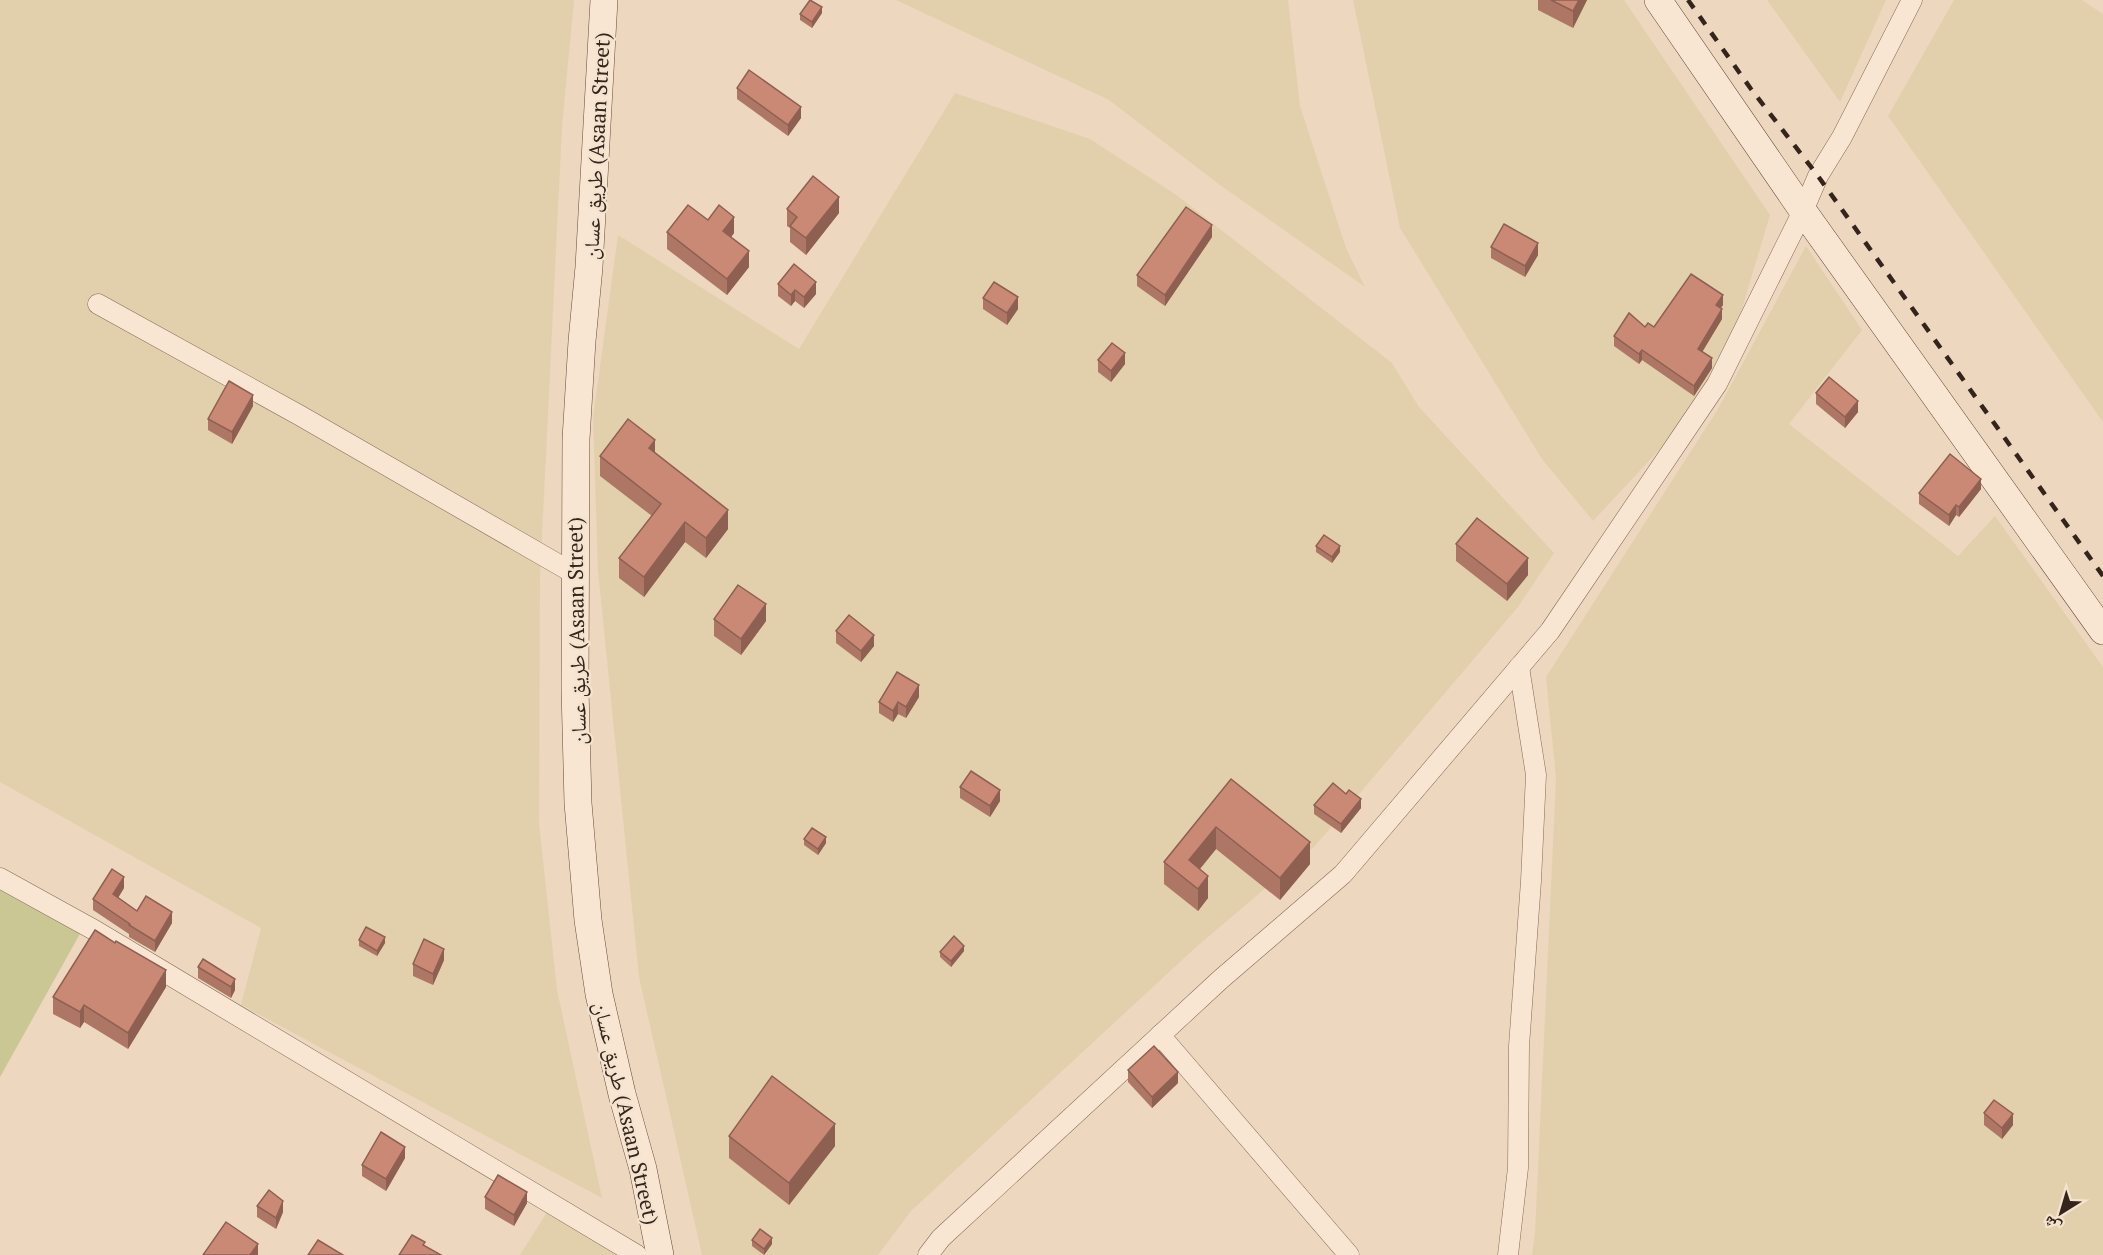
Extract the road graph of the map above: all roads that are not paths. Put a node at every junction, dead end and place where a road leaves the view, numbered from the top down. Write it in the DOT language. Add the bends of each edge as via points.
graph roads {
  1 [pos="604,0"];
  2 [pos="1658,0"];
  3 [pos="1912,0"];
  4 [pos="1803,211"];
  5 [pos="98,304"];
  6 [pos="575,574"];
  7 [pos="2103,631"];
  8 [pos="1519,668"];
  9 [pos="0,878"];
  10 [pos="1160,1035"];
  11 [pos="638,1255"];
  12 [pos="660,1255"];
  13 [pos="928,1255"];
  14 [pos="1349,1255"];
  15 [pos="1508,1255"];
  1 -- 6 [label="street, طريق عسان (Asaan Street)" via="576,439"];
  2 -- 4 [label="street"];
  3 -- 4 [label="street"];
  4 -- 7 [label="street"];
  4 -- 8 [label="street" via="1717,384 1550,631"];
  5 -- 6 [label="street"];
  6 -- 12 [label="street, طريق عسان (Asaan Street)" via="578,803 588,920 599,994 643,1169"];
  8 -- 10 [label="street" via="1343,874"];
  8 -- 15 [label="street" via="1536,775 1519,1046 1518,1168"];
  9 -- 11 [label="street" via="96,931"];
  10 -- 13 [label="street" via="941,1238"];
  10 -- 14 [label="street"];
}
